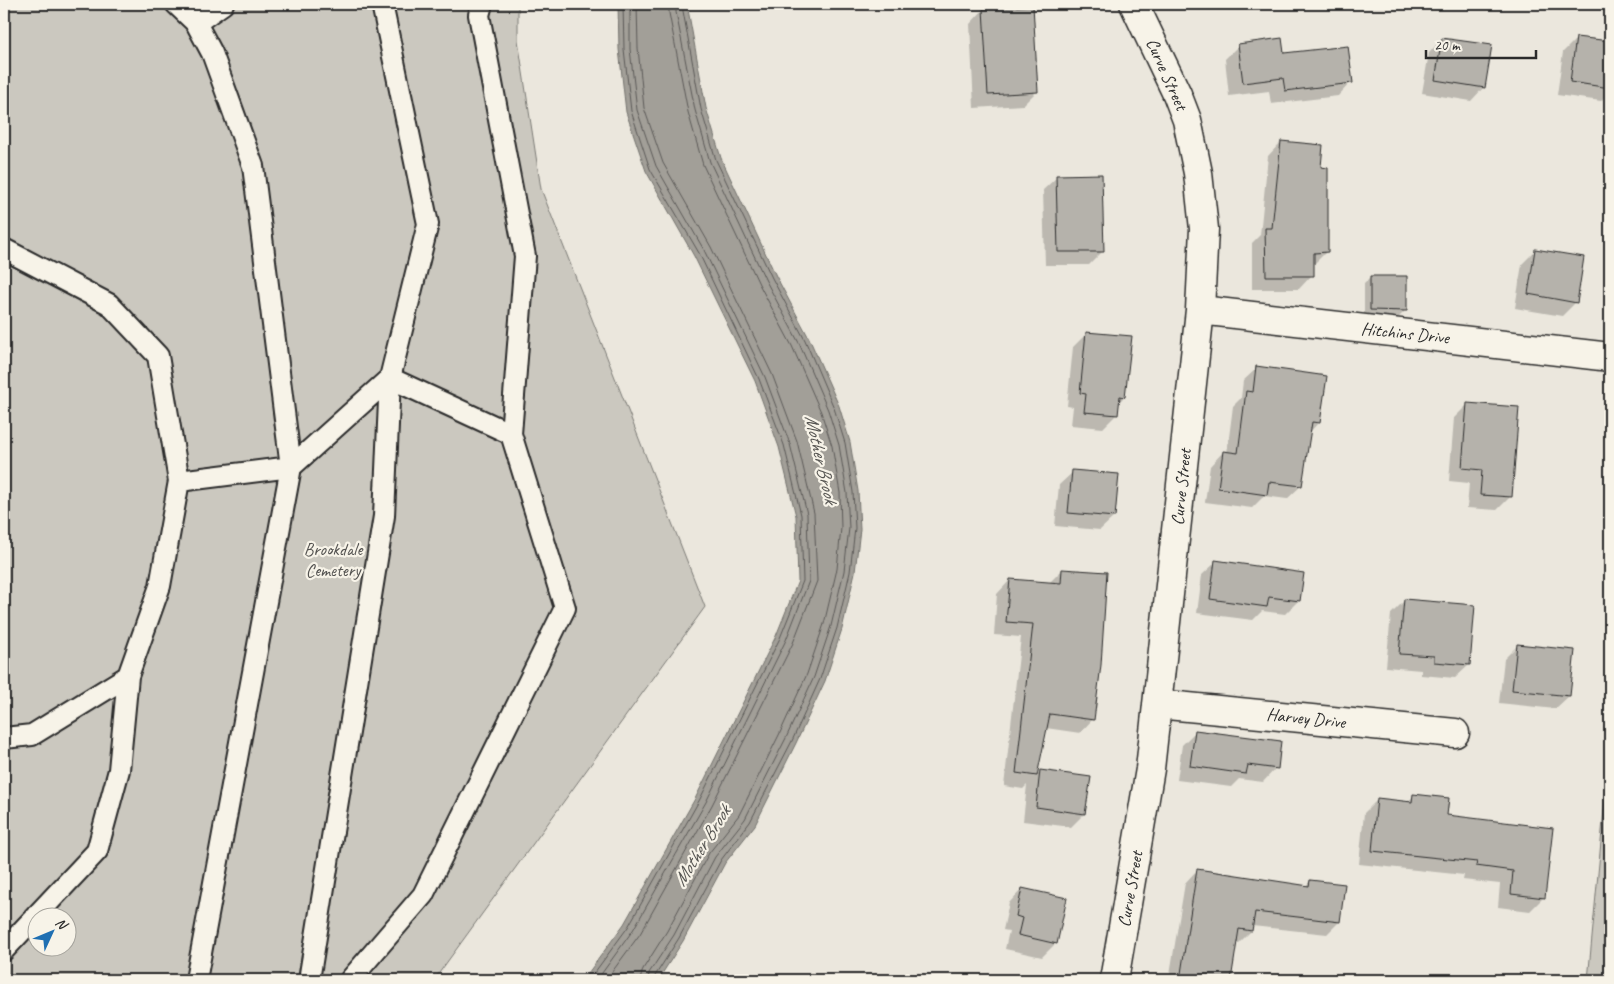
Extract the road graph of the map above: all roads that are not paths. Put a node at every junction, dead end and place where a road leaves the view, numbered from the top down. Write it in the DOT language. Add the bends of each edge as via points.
graph roads {
  1 [pos="176,4"];
  2 [pos="222,4"];
  3 [pos="382,4"];
  4 [pos="482,4"];
  5 [pos="1134,4"];
  6 [pos="196,23"];
  7 [pos="4,249"];
  8 [pos="1200,310"];
  9 [pos="1610,357"];
  10 [pos="390,378"];
  11 [pos="511,434"];
  12 [pos="291,467"];
  13 [pos="179,481"];
  14 [pos="128,676"];
  15 [pos="1157,704"];
  16 [pos="1455,733"];
  17 [pos="4,738"];
  18 [pos="4,950"];
  19 [pos="196,980"];
  20 [pos="309,980"];
  21 [pos="350,980"];
  22 [pos="1114,980"];
  1 -- 6 [label="lane"];
  2 -- 6 [label="lane"];
  3 -- 10 [label="lane" via="428,224"];
  4 -- 11 [label="lane" via="480,15 525,256"];
  5 -- 8 [label="street, Curve Street" via="1177,94 1194,147 1204,229"];
  6 -- 12 [label="lane" via="212,53 254,166"];
  7 -- 13 [label="lane" via="109,304 158,356"];
  8 -- 9 [label="street, Hitchins Drive"];
  8 -- 15 [label="street, Curve Street"];
  10 -- 11 [label="lane"];
  10 -- 12 [label="lane"];
  10 -- 20 [label="lane" via="384,516"];
  11 -- 21 [label="lane" via="565,608 423,895"];
  12 -- 13 [label="lane"];
  12 -- 19 [label="lane"];
  13 -- 14 [label="lane" via="160,586"];
  14 -- 17 [label="lane" via="32,734"];
  14 -- 18 [label="lane" via="119,770 97,851"];
  15 -- 16 [label="street, Harvey Drive"];
  15 -- 22 [label="street, Curve Street" via="1142,823"];
}
